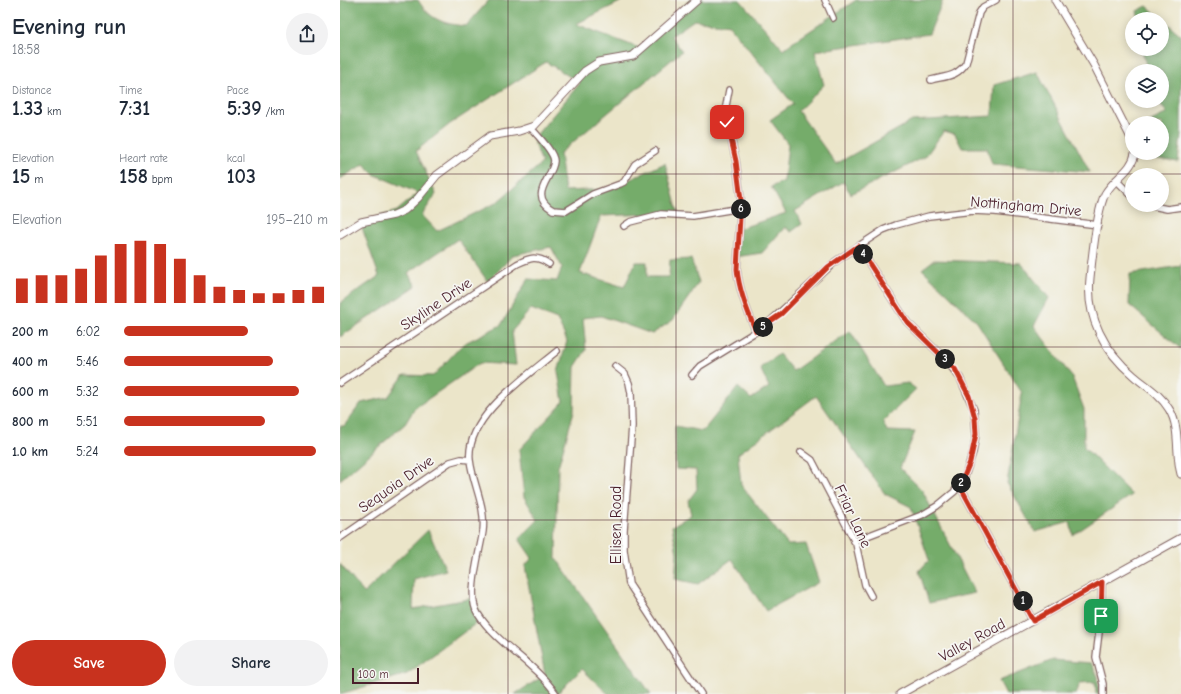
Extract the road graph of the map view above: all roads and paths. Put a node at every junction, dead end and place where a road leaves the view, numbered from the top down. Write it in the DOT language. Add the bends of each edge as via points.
graph roads {
  1 [pos="697,0"];
  2 [pos="825,0"];
  3 [pos="996,0"];
  4 [pos="1055,0"];
  5 [pos="833,18"];
  6 [pos="930,80"];
  7 [pos="729,90"];
  8 [pos="1125,126"];
  9 [pos="531,128"];
  10 [pos="655,151"];
  11 [pos="1133,160"];
  12 [pos="1116,180"];
  13 [pos="1125,189"];
  14 [pos="1181,207"];
  15 [pos="741,208"];
  16 [pos="1169,209"];
  17 [pos="1098,225"];
  18 [pos="624,226"];
  19 [pos="340,235"];
  20 [pos="858,246"];
  21 [pos="549,264"];
  22 [pos="756,331"];
  23 [pos="557,351"];
  24 [pos="615,366"];
  25 [pos="692,375"];
  26 [pos="341,380"];
  27 [pos="801,452"];
  28 [pos="470,460"];
  29 [pos="1181,474"];
  30 [pos="960,486"];
  31 [pos="340,538"];
  32 [pos="1181,538"];
  33 [pos="854,541"];
  34 [pos="1102,582"];
  35 [pos="871,596"];
  36 [pos="1033,621"];
  37 [pos="556,694"];
  38 [pos="701,694"];
  39 [pos="900,694"];
  40 [pos="1102,694"];
  1 -- 9 [label="street" via="632,56 599,62 585,71"];
  2 -- 5 [label="street"];
  3 -- 6 [label="street" via="983,7 979,13 962,70 954,75"];
  4 -- 8 [label="street" via="1094,65"];
  7 -- 15 [label="street" via="725,111 736,161"];
  9 -- 10 [label="street" via="553,156 554,162 542,189 544,202 553,210 566,211 593,194 624,182 635,164"];
  9 -- 19 [label="street" via="490,136 437,175 405,210 361,222"];
  11 -- 12 [label="street"];
  12 -- 13 [label="street"];
  12 -- 17 [label="street" via="1102,200"];
  14 -- 16 [label="street"];
  15 -- 18 [label="street" via="693,216 661,214"];
  15 -- 22 [label="street" via="738,280"];
  17 -- 20 [label="street, Nottingham Drive" via="995,212 965,212 929,216 896,225"];
  17 -- 29 [label="street" via="1090,282 1091,310 1095,323 1117,361 1154,390 1169,408 1175,424"];
  20 -- 22 [label="street, Nottingham Drive" via="828,267 781,314"];
  20 -- 30 [label="street" via="907,322 955,369 969,396 976,434 970,462"];
  21 -- 26 [label="street, Skyline Drive" via="536,257 517,264"];
  22 -- 25 [label="street, Nottingham Drive" via="700,366"];
  23 -- 28 [label="street" via="484,416 474,433"];
  24 -- 38 [label="street, Ellisen Road" via="625,374 631,393 632,426 624,530 629,584"];
  27 -- 33 [label="street, Friar Lane" via="812,460"];
  28 -- 31 [label="street, Sequoia Drive" via="450,462"];
  28 -- 37 [label="street" via="484,520 475,580 476,610 492,632 534,668"];
  30 -- 33 [label="street" via="922,515"];
  30 -- 36 [label="street"];
  32 -- 34 [label="street, Valley Road"];
  33 -- 35 [label="street, Friar Lane" via="865,585"];
  34 -- 36 [label="street, Valley Road"];
  34 -- 40 [label="street" via="1096,657 1103,684"];
  36 -- 39 [label="street, Valley Road"];
}
